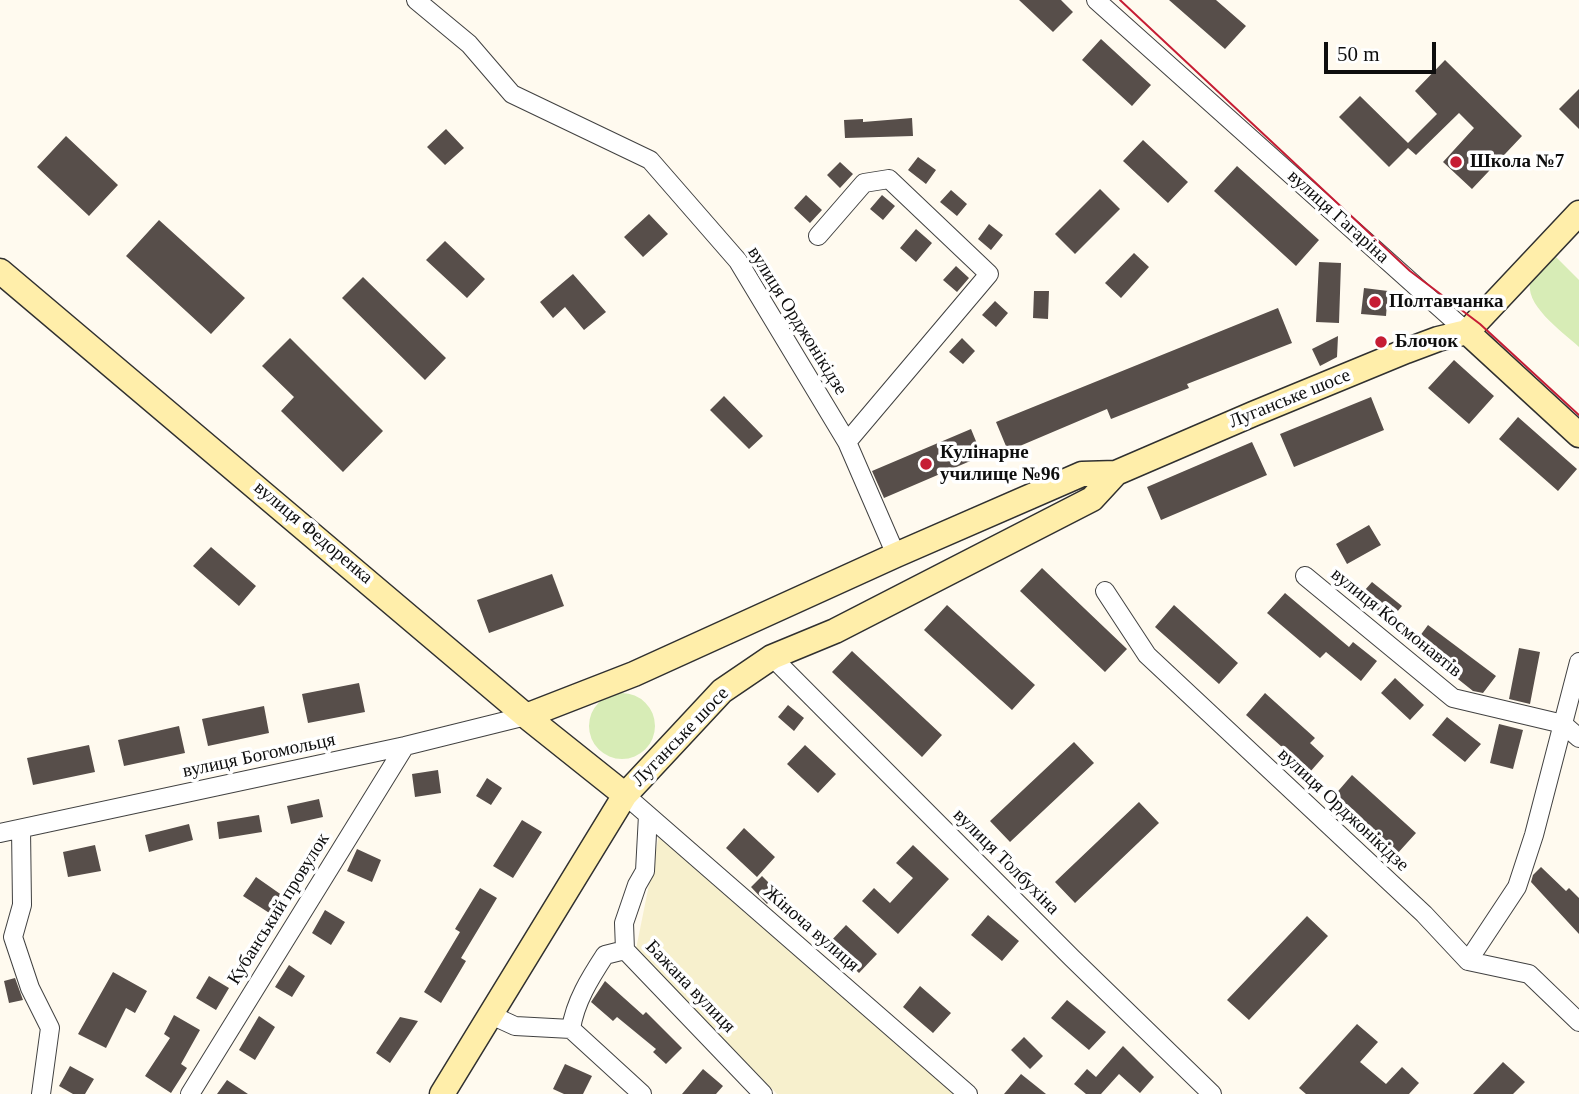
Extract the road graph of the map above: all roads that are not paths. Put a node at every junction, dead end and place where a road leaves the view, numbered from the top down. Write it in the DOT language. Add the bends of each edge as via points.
graph roads {
  1 [pos="416,0"];
  2 [pos="1096,0"];
  3 [pos="1579,213"];
  4 [pos="818,236"];
  5 [pos="0,271"];
  6 [pos="1467,332"];
  7 [pos="1579,435"];
  8 [pos="847,442"];
  9 [pos="1116,474"];
  10 [pos="896,555"];
  11 [pos="1305,576"];
  12 [pos="1105,591"];
  13 [pos="772,657"];
  14 [pos="1579,662"];
  15 [pos="526,716"];
  16 [pos="1563,724"];
  17 [pos="1579,738"];
  18 [pos="405,746"];
  19 [pos="625,795"];
  20 [pos="648,815"];
  21 [pos="20,829"];
  22 [pos="0,833"];
  23 [pos="625,950"];
  24 [pos="1468,961"];
  25 [pos="491,1015"];
  26 [pos="1579,1022"];
  27 [pos="571,1029"];
  28 [pos="41,1094"];
  29 [pos="190,1094"];
  30 [pos="442,1094"];
  31 [pos="642,1094"];
  32 [pos="762,1094"];
  33 [pos="968,1094"];
  34 [pos="1212,1094"];
  1 -- 8 [label="street, вулиця Орджонікідзе" via="469,44 512,94 650,160 738,261"];
  2 -- 6 [label="street, вулиця Гагаріна"];
  3 -- 6 [label="main road"];
  4 -- 8 [label="street" via="864,183 890,179 989,274"];
  5 -- 15 [label="main road, вулиця Федоренка"];
  6 -- 7 [label="main road, вулиця Гагаріна"];
  6 -- 9 [label="main road, Луганське шосе" via="1406,351"];
  8 -- 10 [label="street, вулиця Орджонікідзе"];
  9 -- 10 [label="main road, Луганське шосе" via="1082,474"];
  9 -- 13 [label="main road, Луганське шосе" via="1092,499 835,631"];
  10 -- 15 [label="main road, Луганське шосе" via="634,674"];
  11 -- 16 [label="street, вулиця Космонавтів" via="1453,698"];
  12 -- 24 [label="street, вулиця Орджонікідзе" via="1147,655"];
  13 -- 19 [label="main road, Луганське шосе" via="722,691"];
  13 -- 34 [label="street, вулиця Толбухіна"];
  14 -- 16 [label="street"];
  15 -- 18 [label="street, вулиця Богомольця"];
  15 -- 19 [label="main road, вулиця Федоренка"];
  16 -- 17 [label="street, вулиця Космонавтів"];
  16 -- 24 [label="street" via="1517,887"];
  18 -- 21 [label="street, вулиця Богомольця"];
  18 -- 29 [label="street, Кубанський провулок"];
  19 -- 20 [label="street, Жіноча вулиця"];
  19 -- 25 [label="main road, Луганське шосе"];
  20 -- 23 [label="street, Бажана вулиця" via="645,871 624,923"];
  20 -- 33 [label="street, Жіноча вулиця"];
  21 -- 22 [label="street, вулиця Богомольця"];
  21 -- 28 [label="street" via="22,905 13,937 50,1028"];
  23 -- 27 [label="street" via="605,955 573,1013"];
  23 -- 32 [label="street, Бажана вулиця"];
  24 -- 26 [label="street" via="1529,974"];
  25 -- 27 [label="street" via="515,1026"];
  25 -- 30 [label="main road, Луганське шосе"];
  27 -- 31 [label="street"];
}
